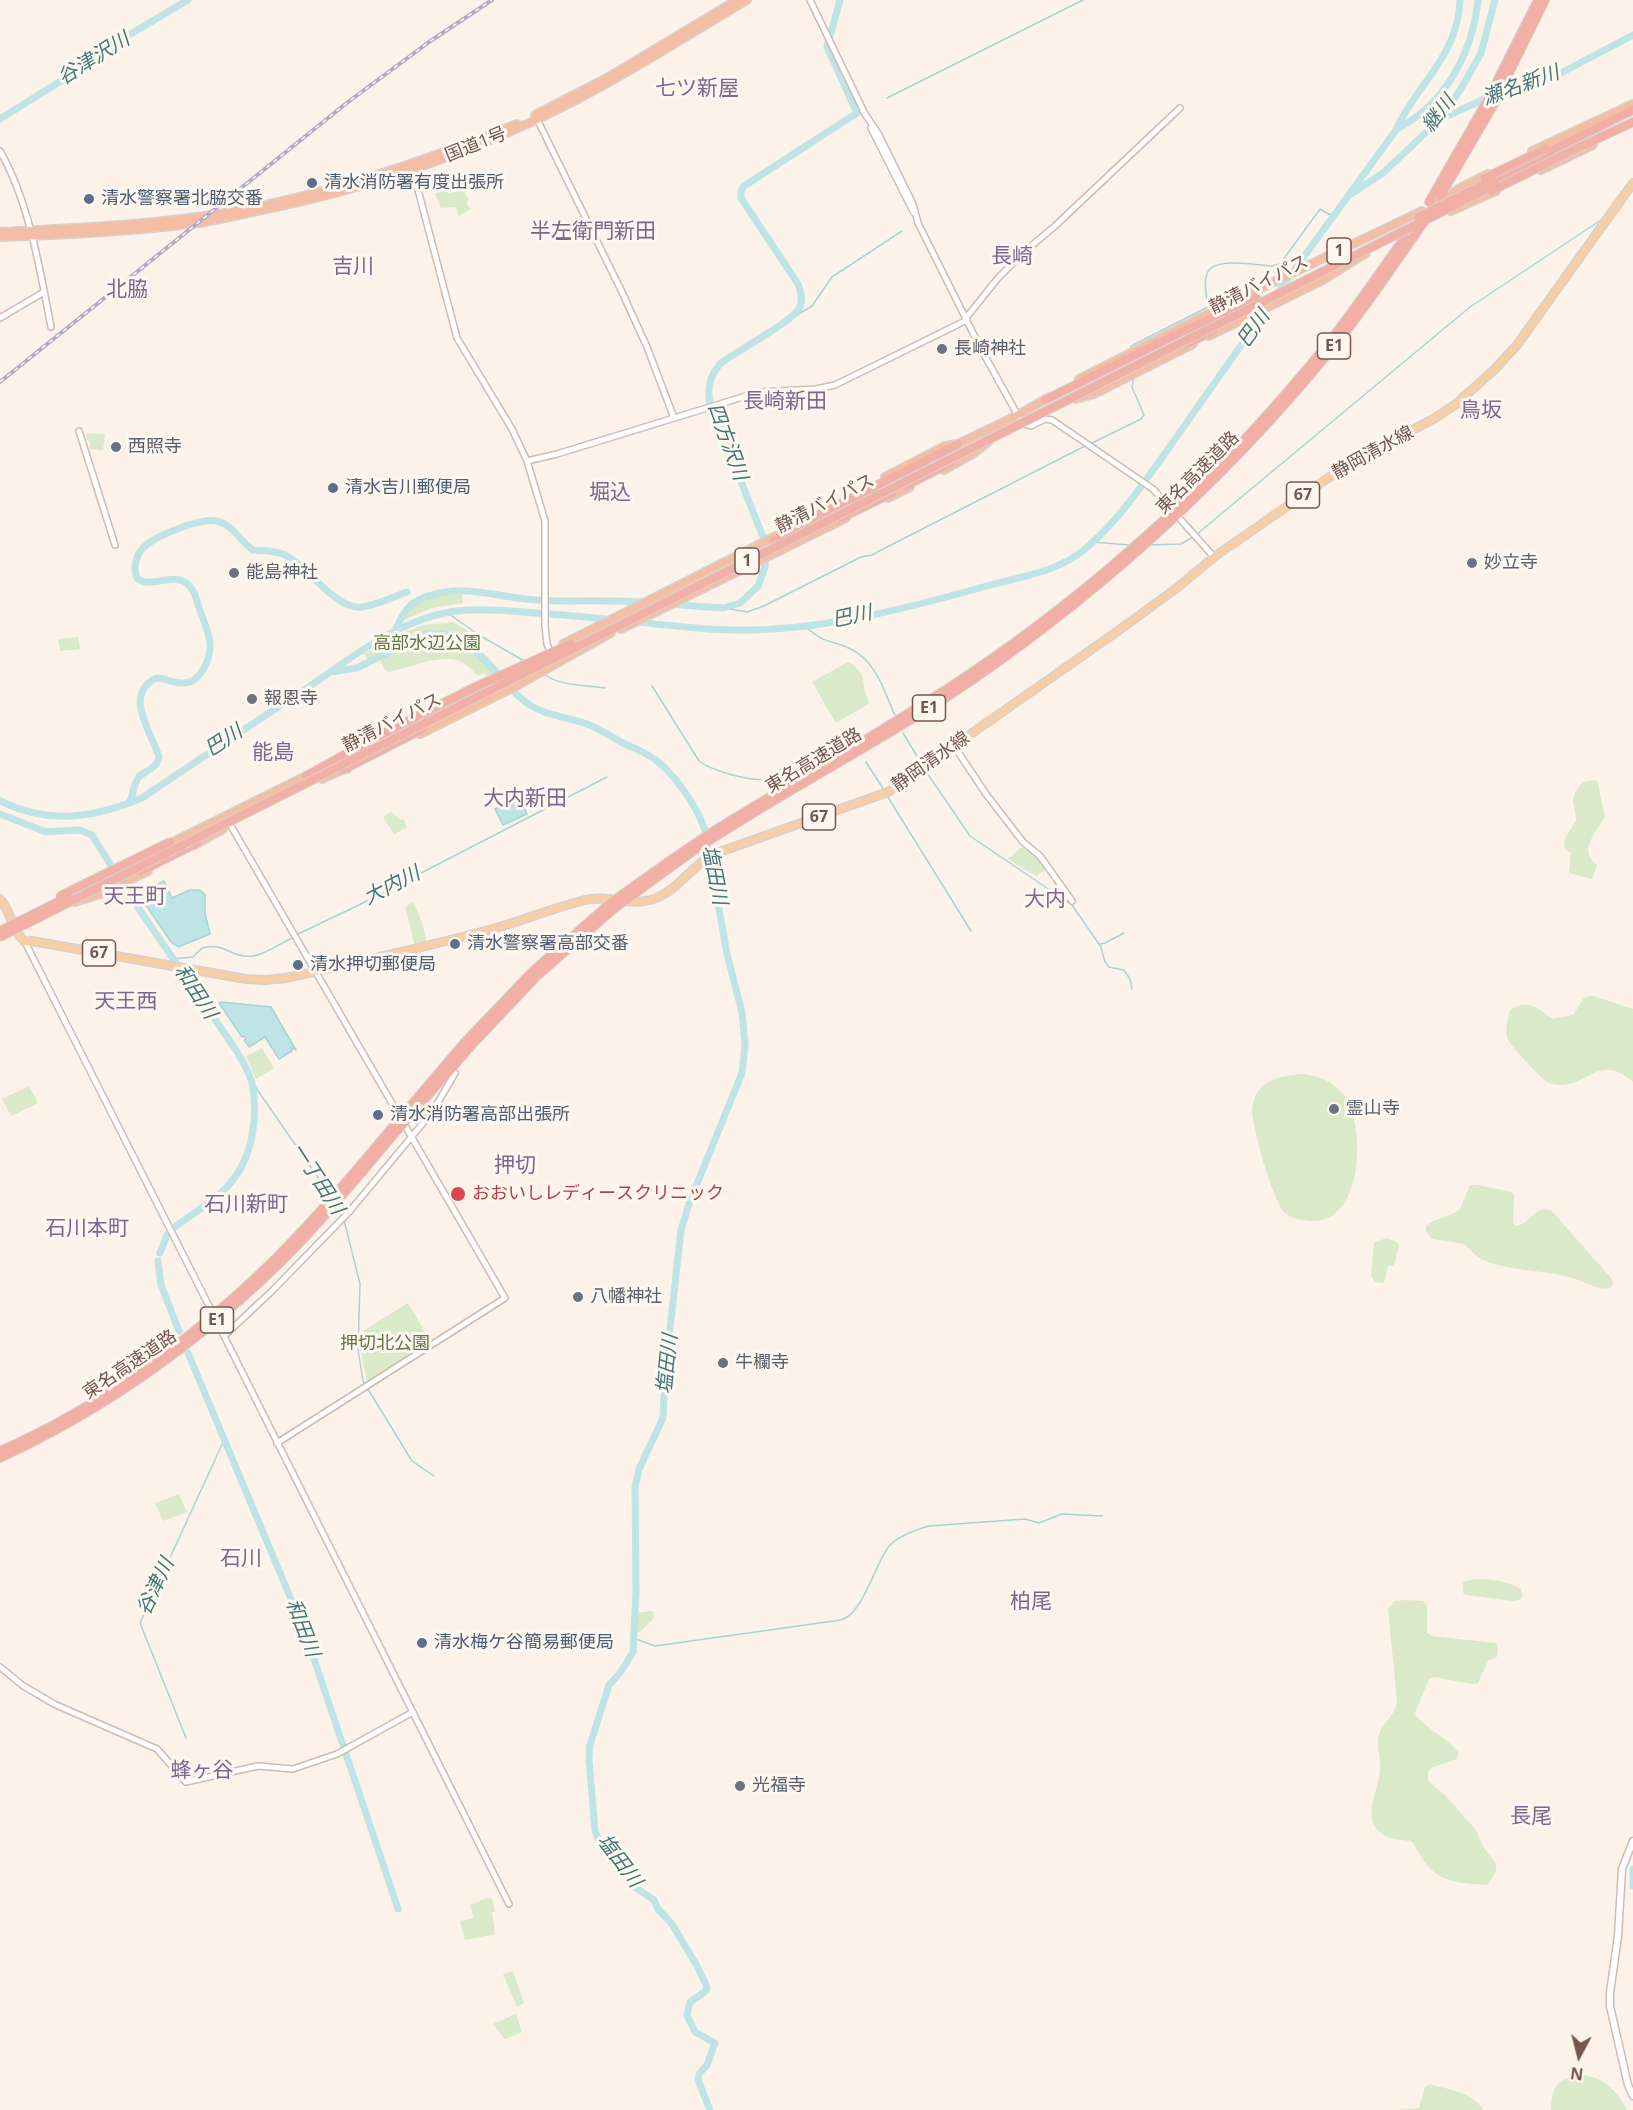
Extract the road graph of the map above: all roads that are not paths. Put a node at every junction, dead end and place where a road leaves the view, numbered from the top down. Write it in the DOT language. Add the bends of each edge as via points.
graph roads {
  1 [pos="737,0"];
  2 [pos="747,0"];
  3 [pos="810,0"];
  4 [pos="1538,0"];
  5 [pos="1545,0"];
  6 [pos="1535,16"];
  7 [pos="1633,105"];
  8 [pos="1180,108"];
  9 [pos="1633,110"];
  10 [pos="1633,116"];
  11 [pos="537,117"];
  12 [pos="1481,121"];
  13 [pos="1633,123"];
  14 [pos="0,151"];
  15 [pos="412,167"];
  16 [pos="1633,183"];
  17 [pos="1417,224"];
  18 [pos="0,232"];
  19 [pos="31,233"];
  20 [pos="0,237"];
  21 [pos="44,292"];
  22 [pos="1256,301"];
  23 [pos="0,318"];
  24 [pos="966,319"];
  25 [pos="51,327"];
  26 [pos="1082,397"];
  27 [pos="1045,400"];
  28 [pos="1016,416"];
  29 [pos="674,418"];
  30 [pos="1022,423"];
  31 [pos="79,431"];
  32 [pos="987,443"];
  33 [pos="958,444"];
  34 [pos="1239,450"];
  35 [pos="527,461"];
  36 [pos="1197,492"];
  37 [pos="1170,508"];
  38 [pos="1181,520"];
  39 [pos="778,542"];
  40 [pos="115,545"];
  41 [pos="1214,557"];
  42 [pos="1124,559"];
  43 [pos="574,646"];
  44 [pos="549,651"];
  45 [pos="556,664"];
  46 [pos="954,746"];
  47 [pos="342,770"];
  48 [pos="306,776"];
  49 [pos="224,815"];
  50 [pos="230,825"];
  51 [pos="173,841"];
  52 [pos="197,843"];
  53 [pos="0,893"];
  54 [pos="0,899"];
  55 [pos="1072,901"];
  56 [pos="17,927"];
  57 [pos="0,930"];
  58 [pos="0,939"];
  59 [pos="25,942"];
  60 [pos="315,972"];
  61 [pos="455,1072"];
  62 [pos="393,1132"];
  63 [pos="411,1138"];
  64 [pos="210,1308"];
  65 [pos="220,1328"];
  66 [pos="224,1336"];
  67 [pos="277,1443"];
  68 [pos="0,1451"];
  69 [pos="0,1458"];
  70 [pos="0,1666"];
  71 [pos="412,1712"];
  72 [pos="1633,1841"];
  73 [pos="509,1904"];
  74 [pos="1633,2096"];
  1 -- 11 [label="highway, 国道1号"];
  2 -- 11 [label="highway, 国道1号" via="612,81"];
  3 -- 24 [label="street"];
  4 -- 6 [label="highway, 東名高速道路 / E1"];
  5 -- 6 [label="highway, 東名高速道路 / E1"];
  6 -- 12 [label="highway, 東名高速道路 / E1"];
  7 -- 17 [label="highway, 1, bridge" via="1447,199"];
  7 -- 27 [label="highway, 1" via="1086,375"];
  8 -- 24 [label="street" via="1024,252"];
  9 -- 17 [label="highway, 静清バイパス / 1, bridge"];
  10 -- 17 [label="highway, 静清バイパス / 1, bridge"];
  11 -- 15 [label="highway, 国道1号"];
  11 -- 29 [label="street" via="647,347"];
  12 -- 17 [label="highway, 東名高速道路 / E1, bridge" via="1440,197"];
  12 -- 34 [label="highway, 東名高速道路 / E1, bridge" via="1356,306"];
  13 -- 17 [label="highway, bridge"];
  13 -- 26 [label="highway" via="1551,166 1377,246 1323,280"];
  14 -- 19 [label="street"];
  15 -- 19 [label="highway, 国道1号" via="231,212"];
  15 -- 35 [label="street" via="457,338"];
  16 -- 41 [label="main road, 静岡清水線 / 67" via="1517,345 1477,386 1435,418 1355,461"];
  17 -- 22 [label="highway, 静清バイパス / 1, bridge"];
  17 -- 34 [label="highway, 東名高速道路 / E1" via="1345,333 1277,414"];
  18 -- 19 [label="highway, 国道1号"];
  19 -- 20 [label="highway, 国道1号"];
  19 -- 21 [label="street"];
  21 -- 23 [label="street"];
  21 -- 25 [label="street"];
  22 -- 26 [label="highway, bridge" via="1204,336"];
  22 -- 27 [label="highway" via="1226,310"];
  22 -- 39 [label="highway, 静清バイパス / 1, bridge"];
  24 -- 28 [label="street"];
  24 -- 29 [label="street" via="835,385 759,392"];
  26 -- 30 [label="highway"];
  27 -- 28 [label="highway, 1"];
  28 -- 30 [label="street"];
  28 -- 33 [label="highway, 1"];
  29 -- 35 [label="street"];
  30 -- 32 [label="highway"];
  30 -- 37 [label="street" via="1031,426 1052,420 1137,477"];
  31 -- 40 [label="street"];
  32 -- 39 [label="highway, bridge" via="858,510"];
  32 -- 45 [label="highway, bridge" via="959,463"];
  33 -- 39 [label="highway" via="795,527"];
  33 -- 44 [label="highway, 1" via="939,449"];
  34 -- 36 [label="highway, 東名高速道路 / E1"];
  35 -- 44 [label="street" via="545,521 545,624"];
  36 -- 42 [label="highway, 東名高速道路 / E1"];
  36 -- 42 [label="highway, 東名高速道路 / E1" via="1154,538"];
  38 -- 41 [label="street"];
  39 -- 43 [label="highway, 静清バイパス / 1"];
  41 -- 46 [label="main road, 静岡清水線 / 67" via="1177,588"];
  42 -- 62 [label="highway, 東名高速道路 / E1, bridge" via="1047,627 972,680 716,833 612,906 467,1045"];
  43 -- 47 [label="highway, bridge" via="557,660"];
  43 -- 48 [label="highway, bridge" via="475,687"];
  43 -- 57 [label="highway, 静清バイパス / 1, bridge"];
  43 -- 58 [label="highway, 静清バイパス / 1, bridge"];
  44 -- 45 [label="street"];
  44 -- 48 [label="highway, bridge"];
  45 -- 47 [label="highway"];
  46 -- 55 [label="street" via="992,802 1023,842 1040,856"];
  46 -- 60 [label="main road, 静岡清水線 / 67" via="888,792 702,860 669,891 648,901 586,900 487,930"];
  47 -- 50 [label="highway"];
  48 -- 49 [label="highway"];
  49 -- 50 [label="street"];
  49 -- 51 [label="highway"];
  50 -- 52 [label="highway"];
  50 -- 60 [label="street"];
  51 -- 56 [label="highway"];
  51 -- 57 [label="highway, bridge"];
  52 -- 56 [label="highway" via="106,892"];
  52 -- 58 [label="highway, bridge"];
  53 -- 56 [label="main road" via="9,903"];
  54 -- 56 [label="main road"];
  56 -- 57 [label="highway"];
  56 -- 58 [label="highway"];
  56 -- 59 [label="main road"];
  59 -- 60 [label="main road, 静岡清水線 / 67" via="265,980"];
  59 -- 64 [label="street"];
  60 -- 63 [label="street"];
  61 -- 63 [label="street" via="438,1104"];
  62 -- 68 [label="highway, 東名高速道路 / E1" via="305,1227 216,1313 103,1395"];
  62 -- 69 [label="highway, 東名高速道路 / E1" via="288,1255 197,1336 101,1404"];
  63 -- 66 [label="street" via="349,1212"];
  63 -- 67 [label="street" via="505,1298"];
  65 -- 66 [label="street"];
  66 -- 67 [label="street"];
  67 -- 71 [label="street"];
  70 -- 71 [label="street" via="54,1704 157,1749 186,1782 258,1766 293,1769 345,1750"];
  71 -- 73 [label="street"];
  72 -- 74 [label="main road" via="1622,1869 1610,1993"];
}
